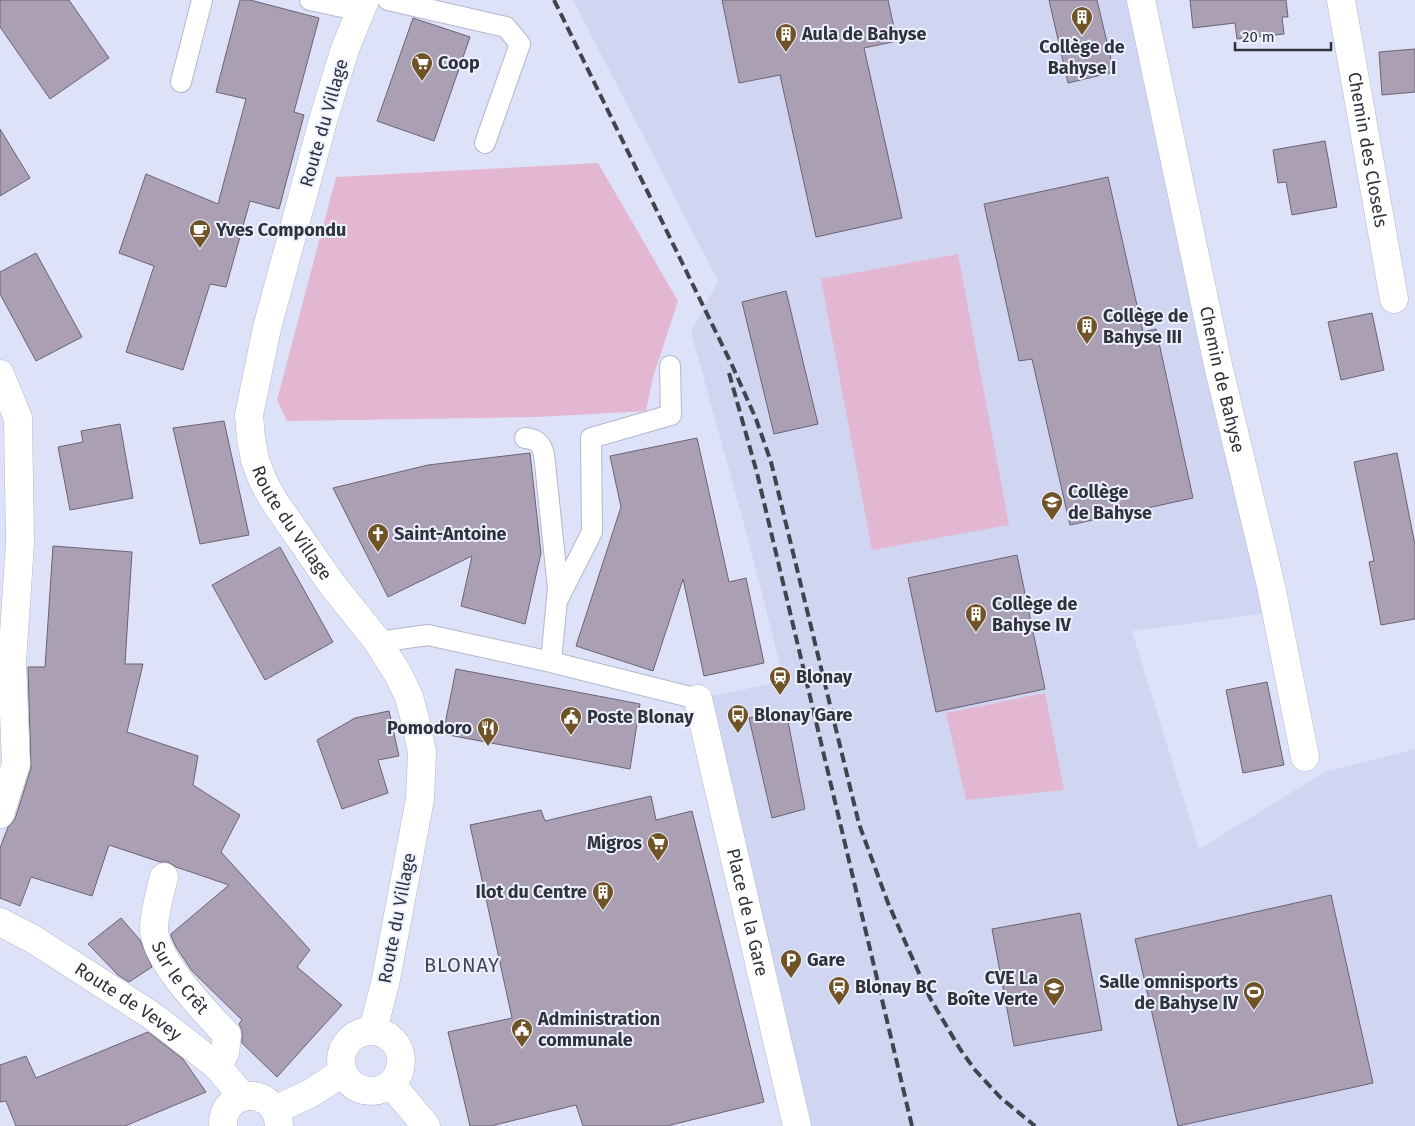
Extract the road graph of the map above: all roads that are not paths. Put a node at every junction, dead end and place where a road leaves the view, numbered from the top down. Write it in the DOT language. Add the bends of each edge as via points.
graph roads {
  1 [pos="202,0"];
  2 [pos="310,0"];
  3 [pos="388,0"];
  4 [pos="1141,0"];
  5 [pos="1341,0"];
  6 [pos="363,6"];
  7 [pos="181,82"];
  8 [pos="485,143"];
  9 [pos="1394,299"];
  10 [pos="670,366"];
  11 [pos="0,374"];
  12 [pos="525,438"];
  13 [pos="558,599"];
  14 [pos="378,642"];
  15 [pos="551,662"];
  16 [pos="698,699"];
  17 [pos="1305,757"];
  18 [pos="0,814"];
  19 [pos="164,877"];
  20 [pos="0,922"];
  21 [pos="373,1030"];
  22 [pos="217,1066"];
  23 [pos="343,1072"];
  24 [pos="391,1084"];
  25 [pos="243,1097"];
  26 [pos="277,1118"];
  27 [pos="223,1126"];
  28 [pos="426,1126"];
  29 [pos="797,1126"];
  1 -- 7 [label="lane"];
  2 -- 6 [label="lane"];
  3 -- 8 [label="lane" via="506,27 520,44"];
  4 -- 17 [label="street, Chemin de Bahyse" via="1218,366 1271,586"];
  5 -- 9 [label="street, Chemin des Closels"];
  6 -- 14 [label="street, Route du Village" via="345,49 324,117 267,328 249,415 256,460 274,501 331,583"];
  10 -- 13 [label="lane" via="671,415 591,438 592,532"];
  11 -- 18 [label="street" via="18,418 20,543 12,662 16,764"];
  12 -- 13 [label="lane" via="539,443 544,454"];
  13 -- 15 [label="lane"];
  14 -- 15 [label="lane" via="428,636"];
  14 -- 21 [label="street, Route du Village" via="409,696 422,752 420,799 386,979"];
  15 -- 16 [label="lane"];
  16 -- 29 [label="street, Place de la Gare"];
  19 -- 22 [label="street, Sur le Crêt" via="154,928 157,942 174,975 227,1035 224,1053"];
  20 -- 22 [label="street, Route de Vevey" via="33,939 151,1015"];
  21 -- 23 [label="street" via="350,1038 341,1060"];
  21 -- 24 [label="street" via="394,1040 400,1051 402,1063"];
  22 -- 25 [label="street, Route de Vevey"];
  23 -- 24 [label="street" via="358,1088 369,1091 381,1090"];
  23 -- 26 [label="street"];
  24 -- 28 [label="street"];
  25 -- 26 [label="street" via="270,1102"];
  25 -- 27 [label="street" via="230,1105"];
}
